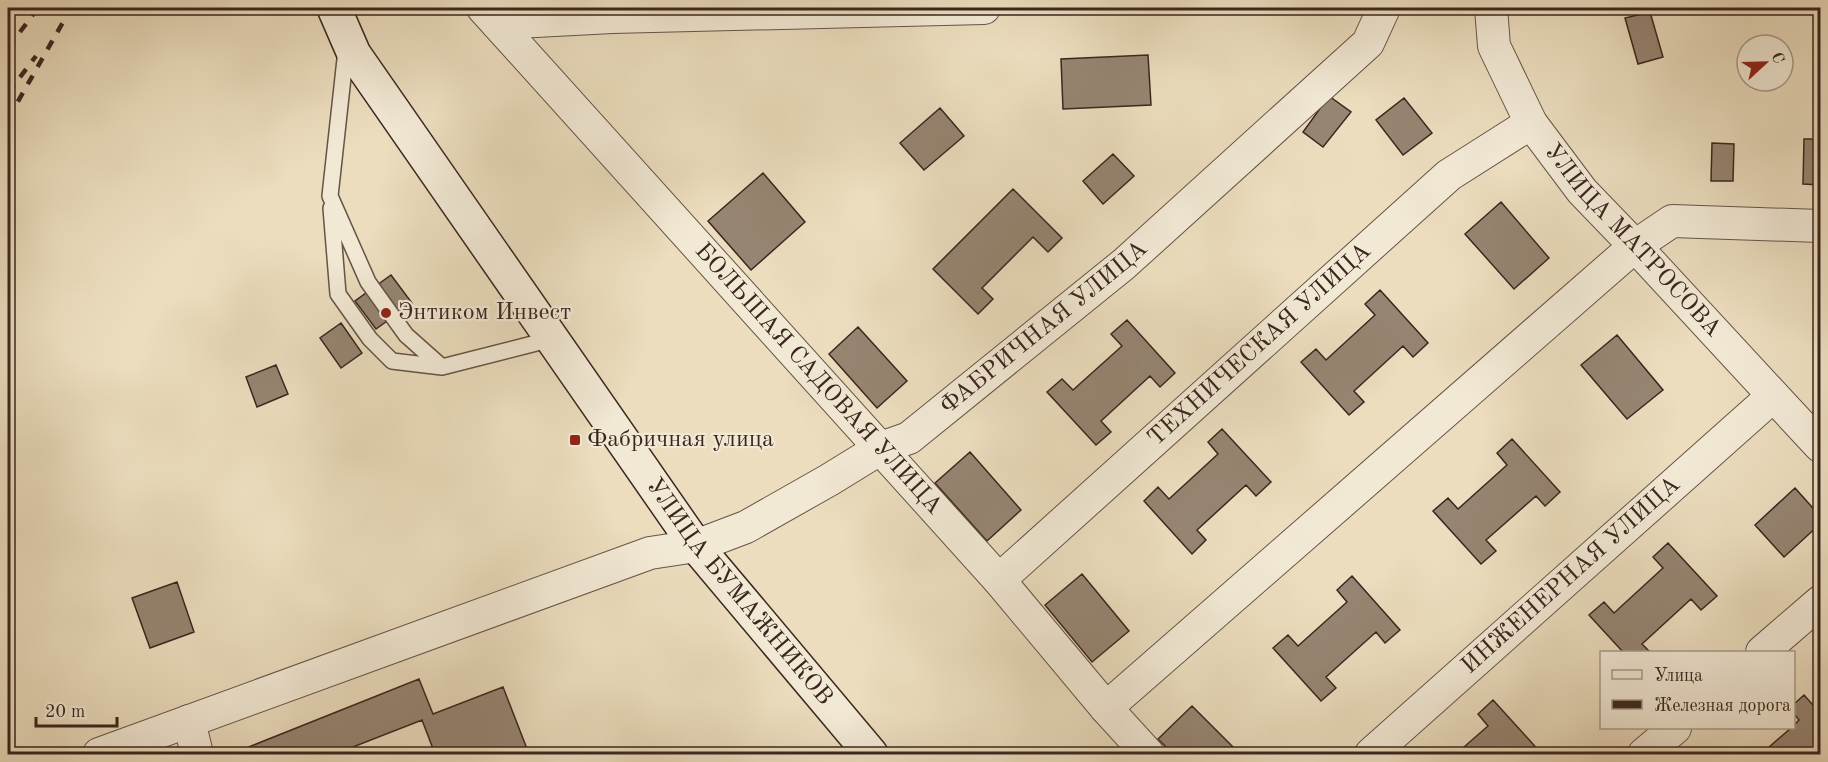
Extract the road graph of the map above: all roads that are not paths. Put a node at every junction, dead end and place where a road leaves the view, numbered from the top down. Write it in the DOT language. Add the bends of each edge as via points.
graph roads {
  1 [pos="334,8"];
  2 [pos="984,8"];
  3 [pos="1384,8"];
  4 [pos="1491,8"];
  5 [pos="616,12"];
  6 [pos="490,15"];
  7 [pos="347,38"];
  8 [pos="1531,123"];
  9 [pos="330,196"];
  10 [pos="1821,226"];
  11 [pos="1635,246"];
  12 [pos="552,339"];
  13 [pos="442,367"];
  14 [pos="1773,396"];
  15 [pos="1821,446"];
  16 [pos="881,448"];
  17 [pos="696,546"];
  18 [pos="999,580"];
  19 [pos="1821,602"];
  20 [pos="1763,651"];
  21 [pos="1106,708"];
  22 [pos="189,722"];
  23 [pos="1674,729"];
  24 [pos="99,754"];
  25 [pos="197,754"];
  26 [pos="871,754"];
  27 [pos="1148,754"];
  28 [pos="1371,754"];
  29 [pos="1644,754"];
  1 -- 7 [label="main road, УЛИЦА БУМАЖНИКОВ"];
  2 -- 5 [label="street"];
  3 -- 16 [label="street, ФАБРИЧНАЯ УЛИЦА" via="1368,43 1124,264 909,438"];
  4 -- 8 [label="street, УЛИЦА МАТРОСОВА" via="1494,46"];
  5 -- 6 [label="street"];
  6 -- 16 [label="street, БОЛЬШАЯ САДОВАЯ УЛИЦА"];
  7 -- 9 [label="lane"];
  7 -- 12 [label="main road, УЛИЦА БУМАЖНИКОВ" via="354,54"];
  8 -- 11 [label="street, УЛИЦА МАТРОСОВА" via="1582,191"];
  8 -- 18 [label="street, ТЕХНИЧЕСКАЯ УЛИЦА" via="1449,175"];
  9 -- 13 [label="lane" via="368,282 406,335"];
  9 -- 13 [label="lane" via="338,294 392,362"];
  10 -- 11 [label="street" via="1672,221"];
  11 -- 14 [label="street, УЛИЦА МАТРОСОВА"];
  11 -- 21 [label="street"];
  12 -- 13 [label="lane"];
  12 -- 17 [label="main road, УЛИЦА БУМАЖНИКОВ"];
  14 -- 15 [label="street, УЛИЦА МАТРОСОВА"];
  14 -- 28 [label="street, ИНЖЕНЕРНАЯ УЛИЦА"];
  16 -- 17 [label="street, ФАБРИЧНАЯ УЛИЦА" via="746,527"];
  16 -- 18 [label="street, БОЛЬШАЯ САДОВАЯ УЛИЦА"];
  17 -- 22 [label="street, ФАБРИЧНАЯ УЛИЦА" via="650,553"];
  17 -- 26 [label="main road, УЛИЦА БУМАЖНИКОВ"];
  18 -- 21 [label="street, БОЛЬШАЯ САДОВАЯ УЛИЦА"];
  19 -- 20 [label="street"];
  21 -- 27 [label="street, БОЛЬШАЯ САДОВАЯ УЛИЦА"];
  22 -- 24 [label="street, ФАБРИЧНАЯ УЛИЦА"];
  22 -- 25 [label="street"];
  23 -- 29 [label="street"];
}
